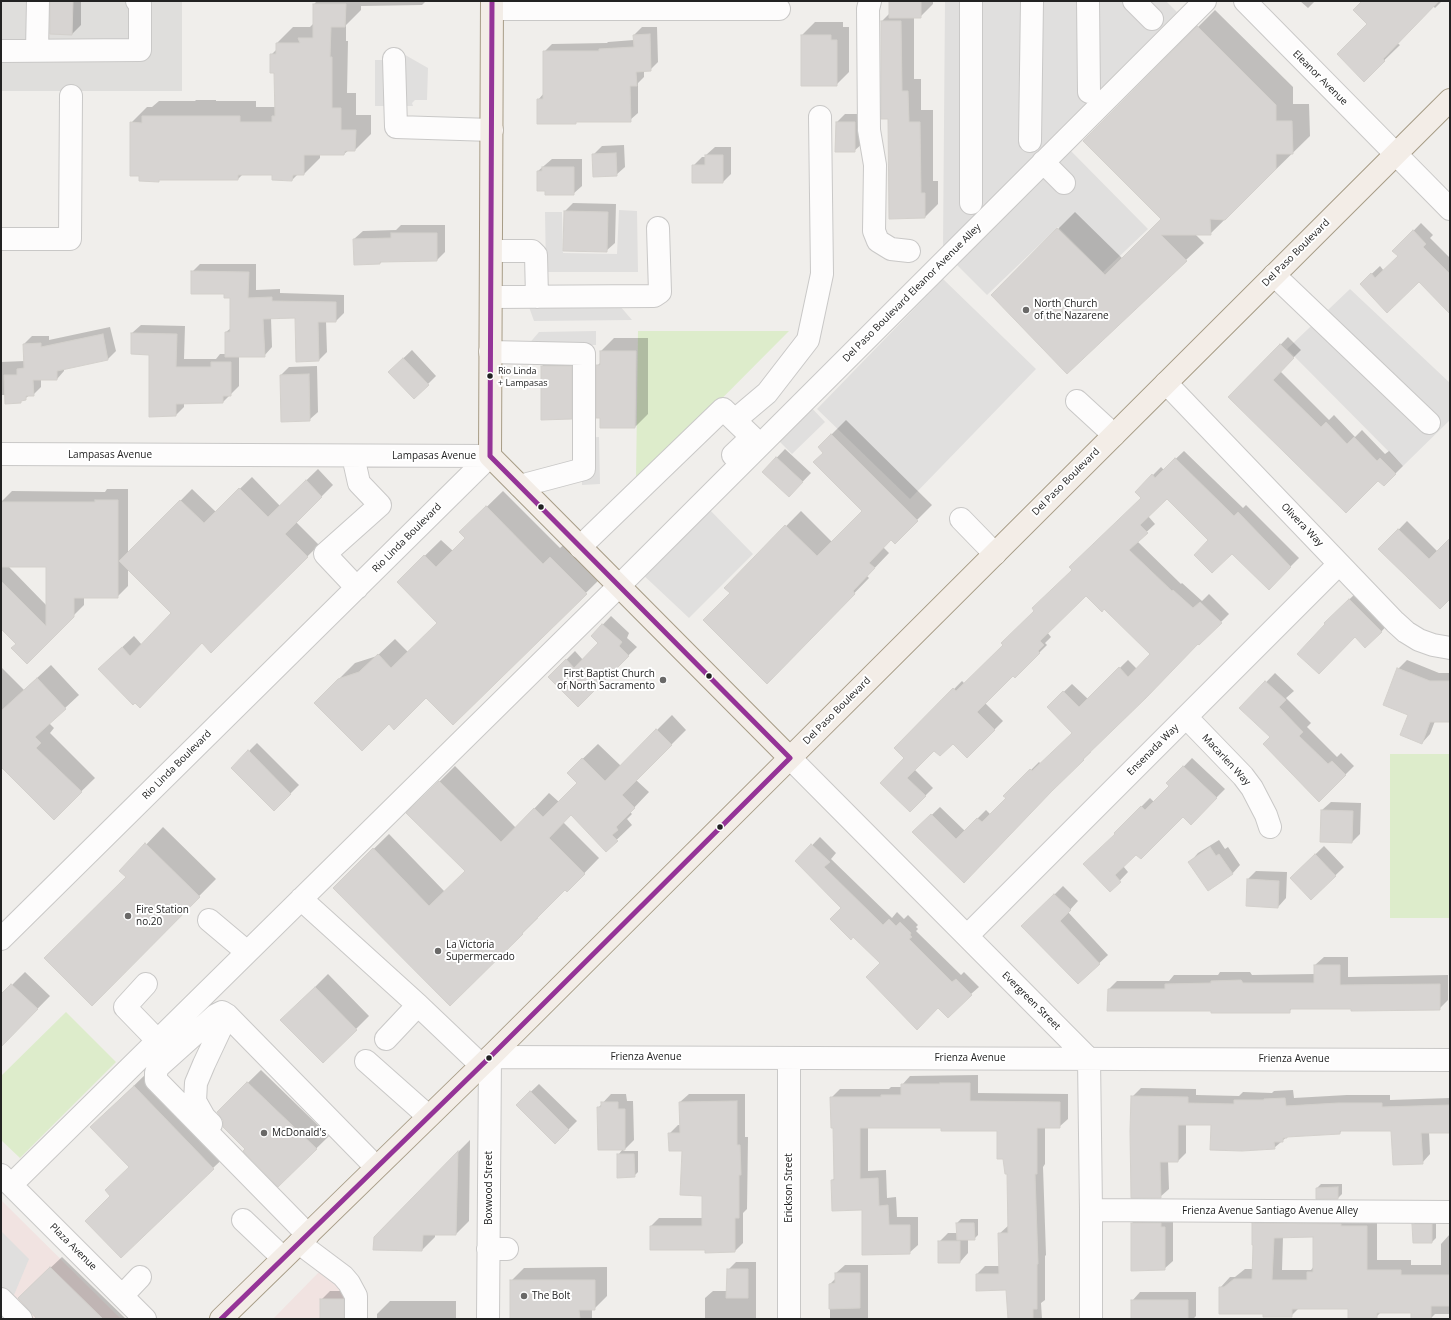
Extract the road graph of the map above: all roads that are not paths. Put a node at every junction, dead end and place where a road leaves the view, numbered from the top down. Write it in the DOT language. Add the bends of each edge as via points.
graph roads {
  1 [pos="38,1"];
  2 [pos="138,1"];
  3 [pos="870,1"];
  4 [pos="971,1"];
  5 [pos="1032,1"];
  6 [pos="1088,1"];
  7 [pos="1134,1"];
  8 [pos="1205,1"];
  9 [pos="1244,1"];
  10 [pos="492,5"];
  11 [pos="779,9"];
  12 [pos="1152,19"];
  13 [pos="1,50"];
  14 [pos="37,50"];
  15 [pos="394,59"];
  16 [pos="1089,92"];
  17 [pos="71,96"];
  18 [pos="1450,100"];
  19 [pos="820,116"];
  20 [pos="492,130"];
  21 [pos="1030,141"];
  22 [pos="1396,154"];
  23 [pos="1043,162"];
  24 [pos="1064,184"];
  25 [pos="971,203"];
  26 [pos="1450,209"];
  27 [pos="658,228"];
  28 [pos="1,238"];
  29 [pos="491,251"];
  30 [pos="909,251"];
  31 [pos="1274,275"];
  32 [pos="491,297"];
  33 [pos="537,297"];
  34 [pos="490,352"];
  35 [pos="1166,383"];
  36 [pos="1077,401"];
  37 [pos="735,420"];
  38 [pos="1429,423"];
  39 [pos="1114,435"];
  40 [pos="1,454"];
  41 [pos="353,456"];
  42 [pos="490,456"];
  43 [pos="520,486"];
  44 [pos="961,519"];
  45 [pos="580,547"];
  46 [pos="995,554"];
  47 [pos="1339,564"];
  48 [pos="615,582"];
  49 [pos="357,588"];
  50 [pos="1450,648"];
  51 [pos="1186,717"];
  52 [pos="790,758"];
  53 [pos="1270,827"];
  54 [pos="301,899"];
  55 [pos="209,920"];
  56 [pos="967,936"];
  57 [pos="1,939"];
  58 [pos="247,952"];
  59 [pos="146,984"];
  60 [pos="418,1005"];
  61 [pos="227,1015"];
  62 [pos="386,1039"];
  63 [pos="157,1040"];
  64 [pos="789,1058"];
  65 [pos="1089,1059"];
  66 [pos="1450,1060"];
  67 [pos="366,1061"];
  68 [pos="485,1061"];
  69 [pos="428,1116"];
  70 [pos="241,1152"];
  71 [pos="376,1167"];
  72 [pos="6,1180"];
  73 [pos="277,1188"];
  74 [pos="1091,1210"];
  75 [pos="1450,1212"];
  76 [pos="243,1220"];
  77 [pos="307,1235"];
  78 [pos="283,1258"];
  79 [pos="140,1277"];
  80 [pos="122,1296"];
  81 [pos="1,1299"];
  82 [pos="21,1319"];
  83 [pos="145,1319"];
  84 [pos="222,1319"];
  85 [pos="356,1319"];
  86 [pos="488,1319"];
  87 [pos="789,1319"];
  88 [pos="1090,1319"];
  1 -- 14 [label="street"];
  2 -- 14 [label="street" via="140,50"];
  3 -- 30 [label="street" via="869,130 874,165 874,231 878,241 891,249"];
  4 -- 25 [label="street"];
  5 -- 21 [label="street"];
  6 -- 16 [label="street"];
  7 -- 12 [label="street"];
  8 -- 23 [label="street, Del Paso Boulevard Eleanor Avenue Alley"];
  9 -- 22 [label="street, Eleanor Avenue"];
  10 -- 11 [label="street"];
  10 -- 20 [label="main road"];
  13 -- 14 [label="street"];
  15 -- 20 [label="street" via="396,128"];
  17 -- 28 [label="street" via="70,239"];
  18 -- 22 [label="main road, Del Paso Boulevard"];
  19 -- 37 [label="street" via="822,274 808,340 767,393"];
  20 -- 29 [label="main road"];
  22 -- 26 [label="street, Eleanor Avenue"];
  22 -- 31 [label="main road, Del Paso Boulevard"];
  23 -- 24 [label="street"];
  23 -- 48 [label="street, Del Paso Boulevard Eleanor Avenue Alley"];
  27 -- 33 [label="street" via="660,292 654,296"];
  29 -- 32 [label="main road"];
  29 -- 33 [label="street" via="532,251 536,255"];
  31 -- 35 [label="main road, Del Paso Boulevard"];
  31 -- 38 [label="street"];
  32 -- 33 [label="street"];
  32 -- 34 [label="main road"];
  34 -- 42 [label="main road"];
  34 -- 43 [label="street" via="584,354 584,469"];
  35 -- 39 [label="main road, Del Paso Boulevard"];
  35 -- 47 [label="street, Olivera Way"];
  36 -- 39 [label="street"];
  37 -- 45 [label="street" via="723,409"];
  37 -- 48 [label="street" via="752,437"];
  39 -- 46 [label="main road, Del Paso Boulevard"];
  40 -- 41 [label="street, Lampasas Avenue"];
  41 -- 42 [label="street, Lampasas Avenue"];
  41 -- 49 [label="street" via="359,483 380,505 325,554"];
  42 -- 43 [label="main road, Lampasas Avenue"];
  42 -- 49 [label="street, Rio Linda Boulevard"];
  43 -- 45 [label="main road, Lampasas Avenue"];
  44 -- 46 [label="street"];
  45 -- 48 [label="main road, Lampasas Avenue"];
  46 -- 52 [label="main road, Del Paso Boulevard"];
  47 -- 50 [label="street, Olivera Way" via="1406,632 1433,646"];
  47 -- 51 [label="street, Ensenada Way"];
  48 -- 52 [label="main road, Lampasas Avenue"];
  48 -- 54 [label="street"];
  49 -- 57 [label="street, Rio Linda Boulevard"];
  51 -- 53 [label="street, Macarlen Way" via="1243,776 1252,788"];
  51 -- 56 [label="street, Ensenada Way"];
  52 -- 56 [label="street, Evergreen Street"];
  52 -- 68 [label="main road, Del Paso Boulevard"];
  54 -- 58 [label="street"];
  54 -- 60 [label="street"];
  55 -- 58 [label="street"];
  56 -- 65 [label="street, Evergreen Street"];
  58 -- 63 [label="street"];
  59 -- 63 [label="street" via="125,1006"];
  60 -- 62 [label="street"];
  60 -- 68 [label="street"];
  61 -- 70 [label="street" via="196,1083 195,1101 204,1118"];
  61 -- 71 [label="street"];
  61 -- 77 [label="street" via="222,1012 216,1015 158,1067 156,1080"];
  63 -- 72 [label="street"];
  64 -- 65 [label="street, Frienza Avenue"];
  64 -- 68 [label="street, Frienza Avenue"];
  64 -- 87 [label="street, Erickson Street"];
  65 -- 66 [label="street, Frienza Avenue"];
  65 -- 74 [label="street"];
  67 -- 69 [label="street"];
  68 -- 69 [label="main road, Del Paso Boulevard"];
  68 -- 86 [label="street, Boxwood Street" via="498,1249"];
  69 -- 71 [label="main road, Del Paso Boulevard"];
  71 -- 77 [label="main road, Del Paso Boulevard"];
  72 -- 80 [label="street, Plaza Avenue"];
  73 -- 77 [label="street"];
  74 -- 75 [label="street, Frienza Avenue Santiago Avenue Alley"];
  74 -- 88 [label="street"];
  76 -- 78 [label="street"];
  77 -- 78 [label="main road, Del Paso Boulevard"];
  77 -- 85 [label="street" via="349,1283 356,1296"];
  78 -- 84 [label="main road, Del Paso Boulevard"];
  79 -- 80 [label="street"];
  80 -- 83 [label="street, Plaza Avenue"];
  81 -- 82 [label="street"];
}
